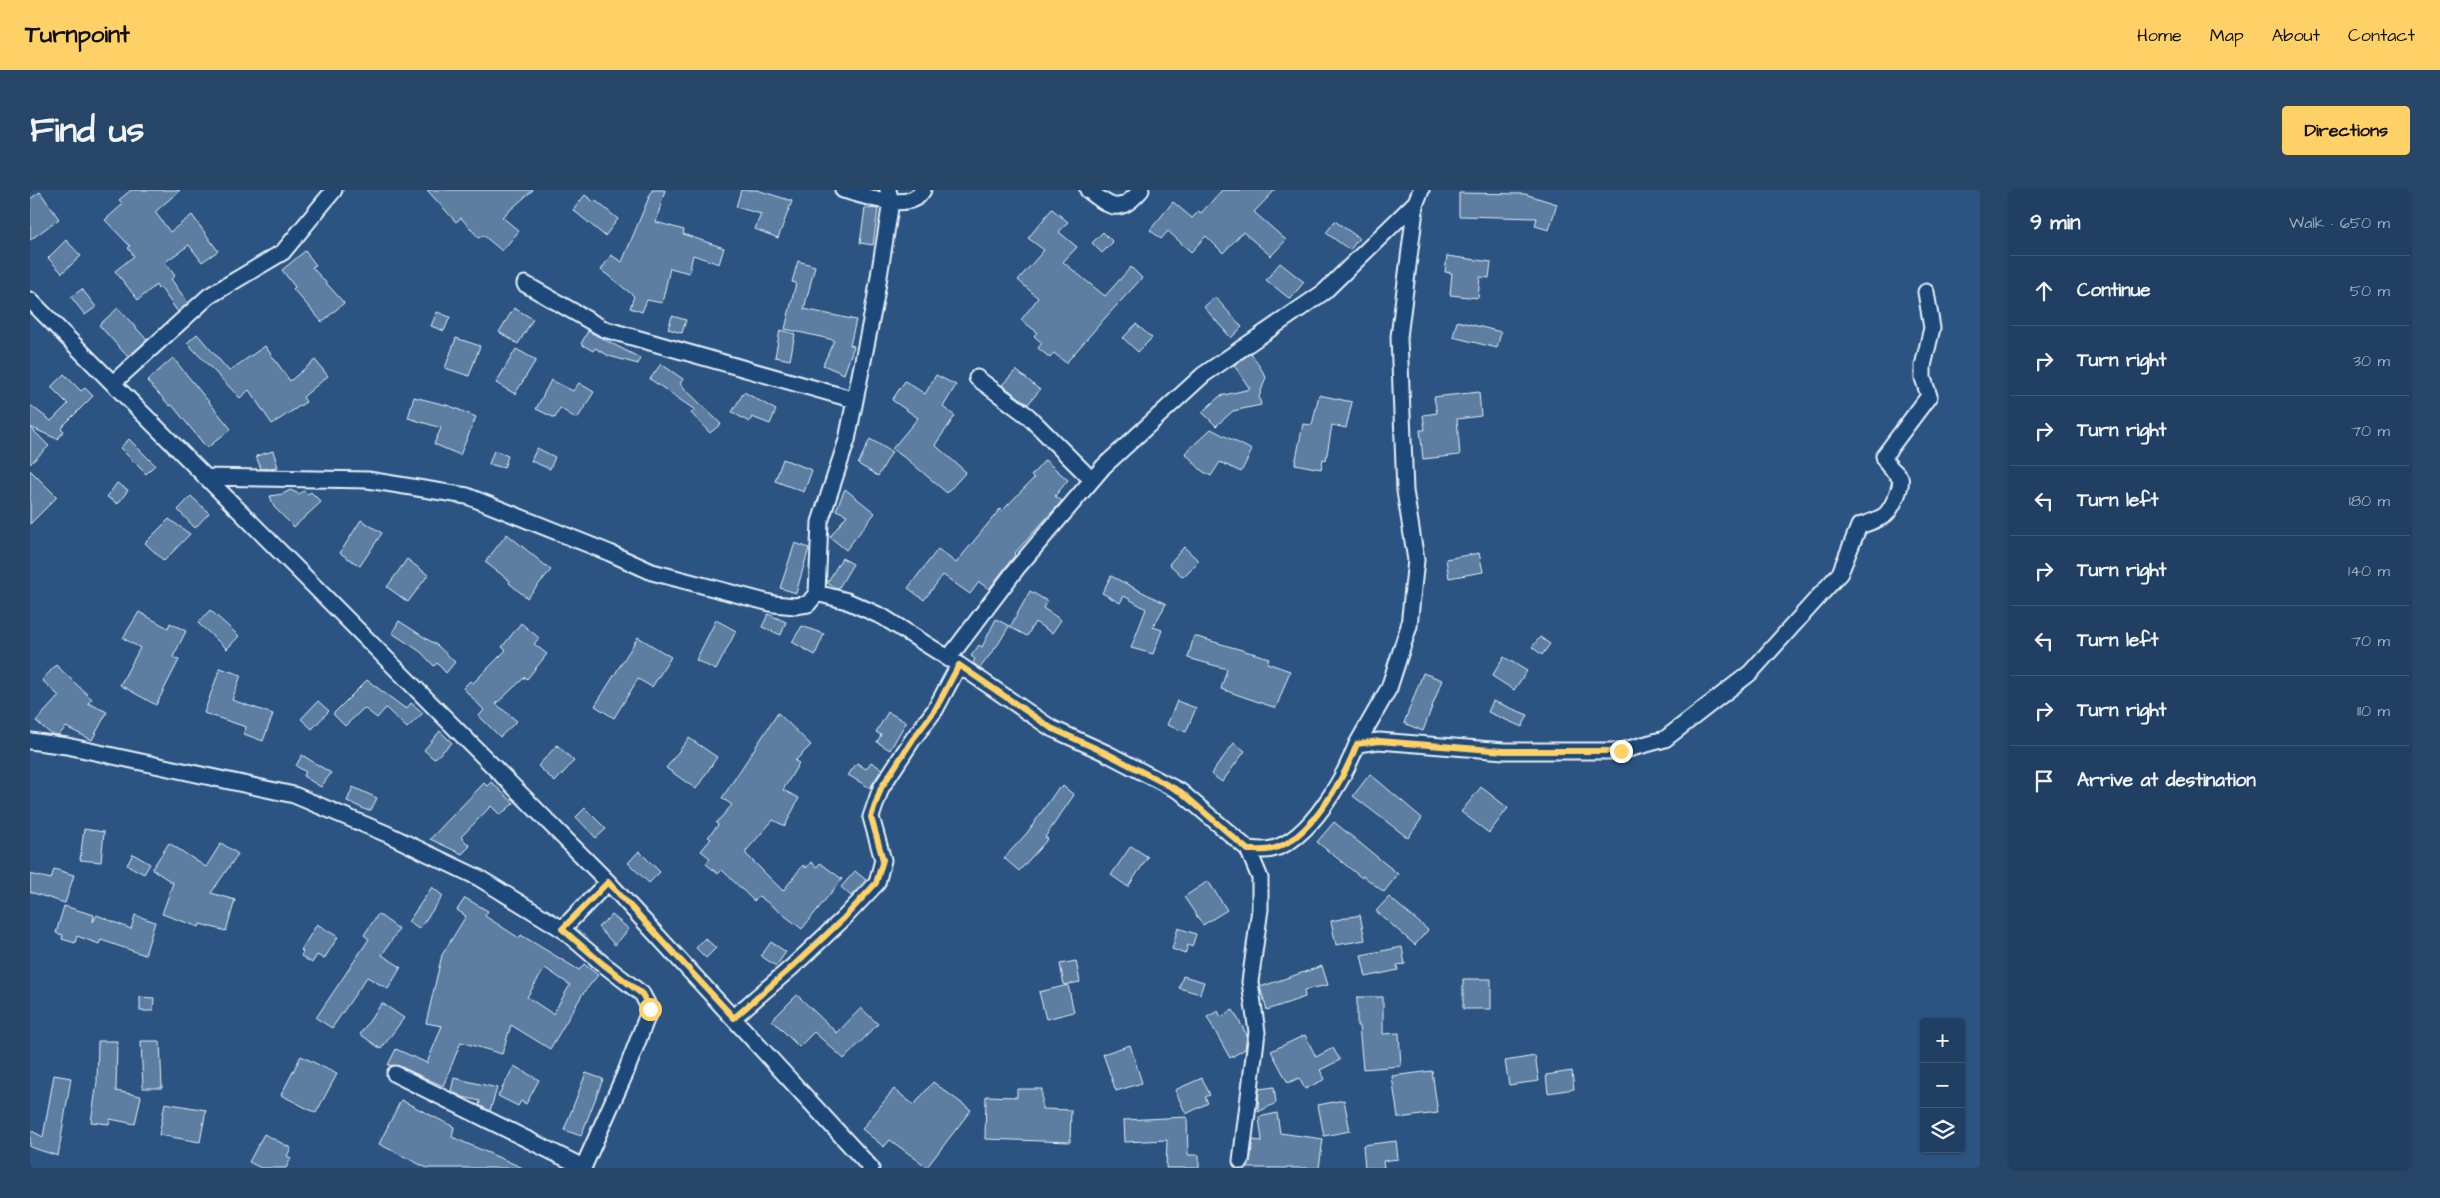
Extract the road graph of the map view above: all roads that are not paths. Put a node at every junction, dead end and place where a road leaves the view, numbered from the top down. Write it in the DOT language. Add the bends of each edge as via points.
graph roads {
  1 [pos="334,190"];
  2 [pos="843,190"];
  3 [pos="922,190"];
  4 [pos="1088,190"];
  5 [pos="1141,190"];
  6 [pos="889,196"];
  7 [pos="1418,196"];
  8 [pos="525,284"];
  9 [pos="1926,292"];
  10 [pos="30,300"];
  11 [pos="977,378"];
  12 [pos="113,383"];
  13 [pos="855,400"];
  14 [pos="205,477"];
  15 [pos="1092,480"];
  16 [pos="817,593"];
  17 [pos="954,662"];
  18 [pos="30,741"];
  19 [pos="1357,744"];
  20 [pos="1248,850"];
  21 [pos="608,882"];
  22 [pos="562,929"];
  23 [pos="734,1018"];
  24 [pos="395,1074"];
  25 [pos="1241,1161"];
  26 [pos="583,1168"];
  27 [pos="871,1168"];
  1 -- 12 [label="street" via="283,252 209,296"];
  2 -- 6 [label="street"];
  3 -- 6 [label="street" via="908,202"];
  4 -- 5 [label="street" via="1111,207 1122,207"];
  6 -- 13 [label="street" via="875,301"];
  7 -- 15 [label="street" via="1324,292 1203,375"];
  7 -- 19 [label="street" via="1399,337 1405,492 1416,560 1409,626 1389,688"];
  8 -- 13 [label="street" via="604,330"];
  9 -- 19 [label="street" via="1932,328 1923,378 1929,396 1884,456 1885,463 1899,476 1898,490 1886,514 1859,526 1840,573 1750,673 1665,739 1621,751 1504,751 1379,741"];
  10 -- 12 [label="street"];
  11 -- 15 [label="street" via="1028,416"];
  12 -- 14 [label="street"];
  13 -- 16 [label="street" via="847,440 820,522"];
  14 -- 16 [label="street" via="368,480 467,496 652,572 774,604 808,604"];
  14 -- 21 [label="street"];
  15 -- 17 [label="street" via="1017,568"];
  16 -- 17 [label="street" via="847,601 883,617"];
  17 -- 20 [label="street" via="1051,728 1181,792"];
  17 -- 23 [label="street" via="935,710 881,788 871,817 883,860 876,883 799,961"];
  18 -- 22 [label="street" via="67,746 294,795 480,878"];
  19 -- 20 [label="street" via="1349,766 1317,817 1284,844 1271,850"];
  20 -- 25 [label="street" via="1260,878 1260,909 1250,982 1257,1032"];
  21 -- 22 [label="street"];
  21 -- 23 [label="street"];
  22 -- 26 [label="street" via="642,994 650,1009"];
  23 -- 27 [label="street"];
  24 -- 26 [label="street"];
}
